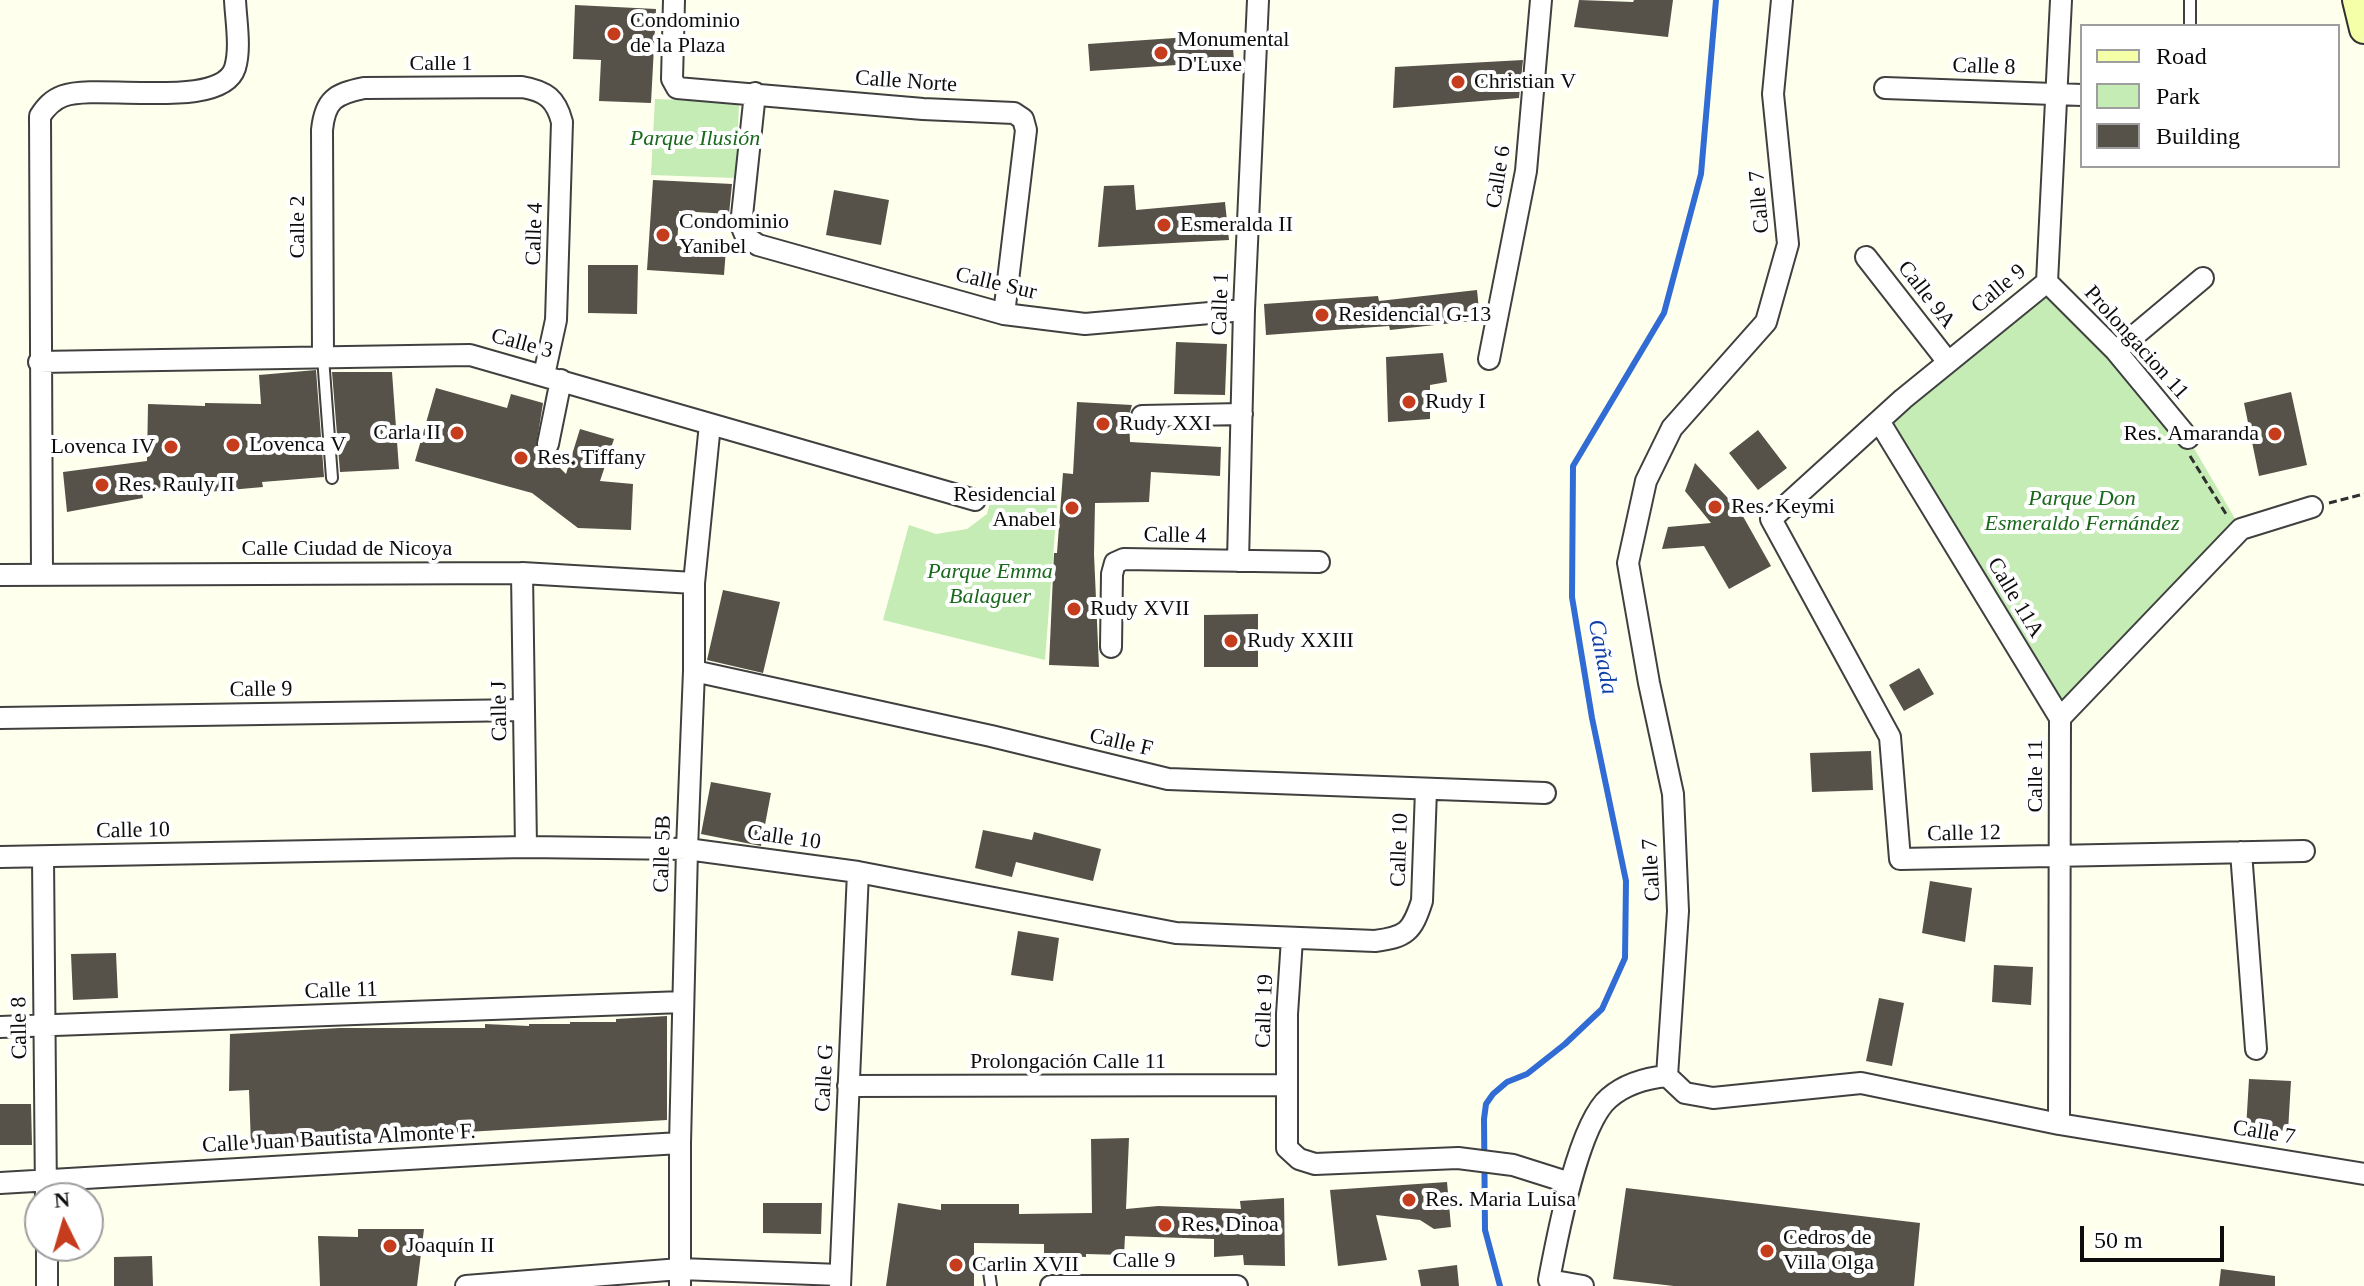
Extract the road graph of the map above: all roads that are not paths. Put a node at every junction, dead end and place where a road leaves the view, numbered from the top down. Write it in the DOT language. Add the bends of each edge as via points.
graph roads {
  1 [pos="235,0"];
  2 [pos="674,0"];
  3 [pos="1258,0"];
  4 [pos="1541,0"];
  5 [pos="1782,0"];
  6 [pos="2061,0"];
  7 [pos="2190,0"];
  8 [pos="2190,24"];
  9 [pos="1885,88"];
  10 [pos="755,93"];
  11 [pos="2055,94"];
  12 [pos="2080,95"];
  13 [pos="551,96"];
  14 [pos="332,100"];
  15 [pos="1866,257"];
  16 [pos="2203,278"];
  17 [pos="2047,282"];
  18 [pos="1244,310"];
  19 [pos="1004,314"];
  20 [pos="2116,351"];
  21 [pos="323,357"];
  22 [pos="1489,359"];
  23 [pos="39,362"];
  24 [pos="1948,362"];
  25 [pos="553,377"];
  26 [pos="1242,414"];
  27 [pos="1142,416"];
  28 [pos="1879,421"];
  29 [pos="710,424"];
  30 [pos="2188,438"];
  31 [pos="548,444"];
  32 [pos="332,478"];
  33 [pos="975,500"];
  34 [pos="2312,507"];
  35 [pos="1771,519"];
  36 [pos="1238,561"];
  37 [pos="1319,562"];
  38 [pos="522,573"];
  39 [pos="42,574"];
  40 [pos="0,575"];
  41 [pos="694,583"];
  42 [pos="1111,647"];
  43 [pos="694,671"];
  44 [pos="523,710"];
  45 [pos="0,718"];
  46 [pos="2060,718"];
  47 [pos="1426,790"];
  48 [pos="1545,793"];
  49 [pos="526,847"];
  50 [pos="687,849"];
  51 [pos="2304,851"];
  52 [pos="2241,852"];
  53 [pos="2060,856"];
  54 [pos="0,857"];
  55 [pos="43,857"];
  56 [pos="858,872"];
  57 [pos="1292,939"];
  58 [pos="683,1002"];
  59 [pos="44,1026"];
  60 [pos="0,1027"];
  61 [pos="2256,1049"];
  62 [pos="1667,1076"];
  63 [pos="1287,1085"];
  64 [pos="848,1086"];
  65 [pos="2059,1124"];
  66 [pos="680,1143"];
  67 [pos="2364,1174"];
  68 [pos="46,1182"];
  69 [pos="0,1183"];
  70 [pos="1570,1183"];
  71 [pos="104,1186"];
  72 [pos="24,1187"];
  73 [pos="47,1262"];
  74 [pos="988,1264"];
  75 [pos="680,1278"];
  76 [pos="840,1280"];
  77 [pos="1548,1283"];
  78 [pos="47,1286"];
  79 [pos="466,1286"];
  80 [pos="991,1286"];
  81 [pos="1051,1286"];
  82 [pos="1237,1286"];
  83 [pos="1583,1286"];
  1 -- 23 [label="street" via="237,53 234,71 225,82 193,92 64,96 40,116"];
  2 -- 10 [label="street, Calle Norte" via="672,79 677,88"];
  3 -- 18 [label="street, Calle 1"];
  4 -- 22 [label="street, Calle 6" via="1526,171"];
  5 -- 62 [label="street, Calle 7" via="1773,94 1788,244 1766,322 1672,428 1646,481 1628,563 1673,794 1678,911"];
  6 -- 11 [label="street, Calle 9"];
  7 -- 8 [label="lane"];
  9 -- 11 [label="street, Calle 8"];
  10 -- 19 [label="street, Calle Sur" via="741,225 746,237 758,245"];
  10 -- 19 [label="street, Calle Norte" via="1014,113 1023,119 1026,130"];
  11 -- 12 [label="street, Calle 8"];
  11 -- 17 [label="street, Calle 9"];
  13 -- 14 [label="street, Calle 1" via="522,87 364,88"];
  13 -- 25 [label="street, Calle 4" via="562,122"];
  14 -- 21 [label="street, Calle 2" via="322,130"];
  15 -- 24 [label="street, Calle 9A"];
  16 -- 20 [label="street"];
  17 -- 20 [label="street, Prolongacion 11"];
  17 -- 24 [label="street, Calle 9"];
  18 -- 19 [label="street, Calle Sur" via="1085,324"];
  18 -- 26 [label="street, Calle 1"];
  20 -- 30 [label="street, Prolongacion 11"];
  21 -- 23 [label="street, Calle 3"];
  21 -- 25 [label="street, Calle 3" via="470,355"];
  21 -- 32 [label="lane"];
  23 -- 39 [label="street"];
  24 -- 28 [label="street, Calle 9"];
  25 -- 29 [label="street, Calle 3"];
  25 -- 31 [label="street, Calle 4"];
  26 -- 27 [label="street"];
  26 -- 36 [label="street, Calle 1"];
  28 -- 35 [label="street, Calle 9"];
  28 -- 46 [label="street, Calle 11A"];
  29 -- 33 [label="street, Calle 3"];
  29 -- 41 [label="street, Calle 5B"];
  34 -- 46 [label="street, Calle 11" via="2239,531"];
  35 -- 53 [label="street, Calle 12" via="1890,737 1900,859"];
  36 -- 37 [label="street, Calle 4"];
  36 -- 42 [label="street, Calle 4" via="1115,563"];
  38 -- 39 [label="street, Calle Ciudad de Nicoya"];
  38 -- 41 [label="street, Calle Ciudad de Nicoya"];
  38 -- 44 [label="street, Calle J"];
  39 -- 40 [label="street, Calle Ciudad de Nicoya"];
  41 -- 43 [label="street, Calle 5B"];
  43 -- 47 [label="street, Calle F" via="1168,779"];
  43 -- 50 [label="street, Calle 5B"];
  44 -- 45 [label="street, Calle 9"];
  44 -- 49 [label="street, Calle J"];
  46 -- 53 [label="street, Calle 11"];
  47 -- 48 [label="street, Calle F"];
  47 -- 57 [label="street, Calle 10" via="1422,901 1409,931 1375,941"];
  49 -- 50 [label="street, Calle 10"];
  49 -- 55 [label="street, Calle 10"];
  50 -- 56 [label="street, Calle 10"];
  50 -- 58 [label="street, Calle 5B"];
  51 -- 52 [label="street, Calle 12"];
  52 -- 53 [label="street, Calle 12"];
  52 -- 61 [label="street"];
  53 -- 65 [label="street, Calle 11"];
  54 -- 55 [label="street, Calle 10"];
  55 -- 59 [label="street, Calle 8"];
  56 -- 57 [label="street, Calle 10" via="1176,933"];
  56 -- 64 [label="street, Calle G"];
  57 -- 63 [label="street, Calle 19"];
  58 -- 59 [label="street, Calle 11"];
  58 -- 66 [label="street, Calle 5B"];
  59 -- 60 [label="street, Calle 11"];
  59 -- 68 [label="street, Calle 8"];
  62 -- 65 [label="street, Calle 7" via="1685,1093 1713,1098 1861,1083"];
  62 -- 70 [label="street" via="1643,1079 1609,1098 1590,1123"];
  63 -- 64 [label="street, Prolongación Calle 11"];
  63 -- 70 [label="street, Calle 19" via="1287,1148 1299,1159 1315,1164 1458,1158 1513,1165"];
  64 -- 76 [label="street, Calle G"];
  65 -- 67 [label="street, Calle 7"];
  66 -- 71 [label="street, Calle Juan Bautista Almonte F."];
  66 -- 75 [label="street, Calle 5B"];
  69 -- 72 [label="street, Calle Juan Bautista Almonte F."];
  70 -- 77 [label="street"];
  73 -- 78 [label="street"];
  74 -- 80 [label="lane"];
  75 -- 76 [label="street"];
  75 -- 79 [label="street"];
  77 -- 83 [label="street"];
  81 -- 82 [label="street, Calle 9"];
}
